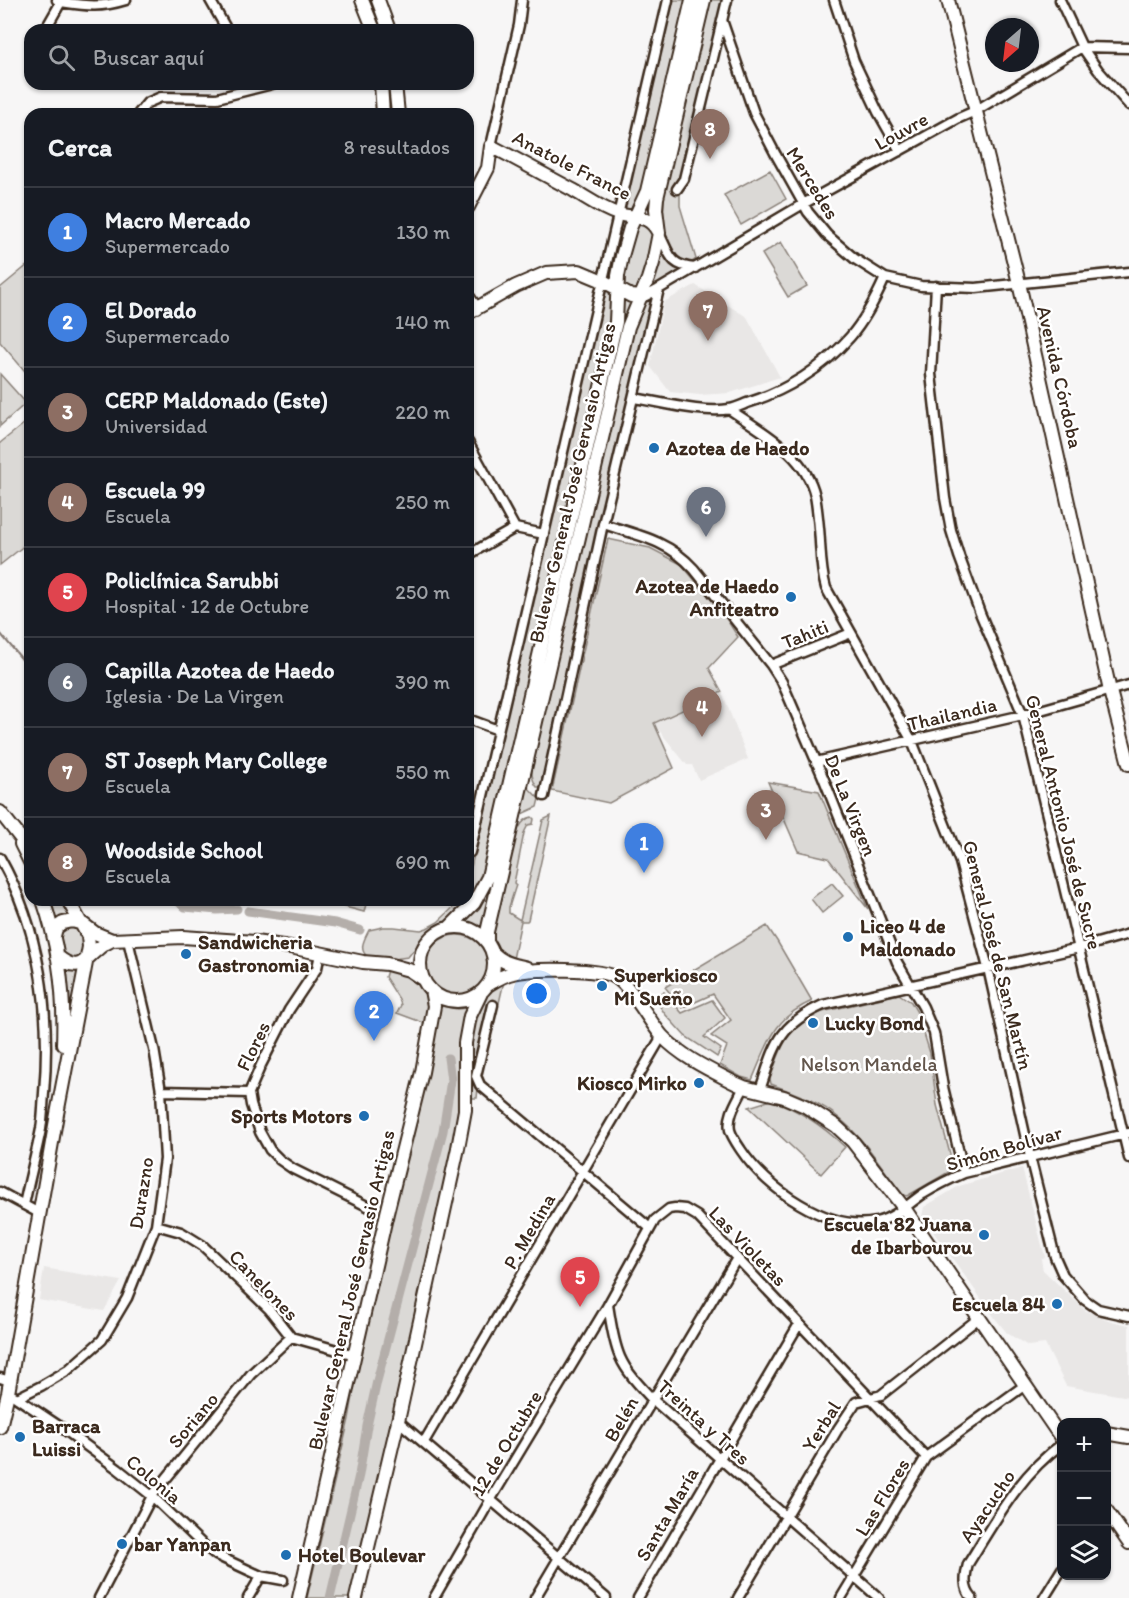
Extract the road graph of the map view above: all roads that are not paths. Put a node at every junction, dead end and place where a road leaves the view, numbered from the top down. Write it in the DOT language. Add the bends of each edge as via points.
graph roads {
  1 [pos="126,0"];
  2 [pos="210,0"];
  3 [pos="362,0"];
  4 [pos="378,0"];
  5 [pos="522,0"];
  6 [pos="668,0"];
  7 [pos="692,0"];
  8 [pos="704,0"];
  9 [pos="727,0"];
  10 [pos="834,0"];
  11 [pos="948,0"];
  12 [pos="1060,0"];
  13 [pos="59,1"];
  14 [pos="722,20"];
  15 [pos="48,24"];
  16 [pos="224,24"];
  17 [pos="372,24"];
  18 [pos="387,24"];
  19 [pos="1082,47"];
  20 [pos="1129,48"];
  21 [pos="733,53"];
  22 [pos="714,56"];
  23 [pos="243,90"];
  24 [pos="381,90"];
  25 [pos="396,90"];
  26 [pos="1129,105"];
  27 [pos="143,108"];
  28 [pos="383,108"];
  29 [pos="397,108"];
  30 [pos="975,111"];
  31 [pos="491,146"];
  32 [pos="900,151"];
  33 [pos="677,189"];
  34 [pos="474,195"];
  35 [pos="803,204"];
  36 [pos="618,214"];
  37 [pos="636,217"];
  38 [pos="659,233"];
  39 [pos="695,268"];
  40 [pos="1129,272"];
  41 [pos="885,278"];
  42 [pos="603,281"];
  43 [pos="1019,283"];
  44 [pos="936,286"];
  45 [pos="618,288"];
  46 [pos="659,289"];
  47 [pos="641,297"];
  48 [pos="474,310"];
  49 [pos="634,398"];
  50 [pos="729,409"];
  51 [pos="474,453"];
  52 [pos="603,524"];
  53 [pos="515,528"];
  54 [pos="544,534"];
  55 [pos="474,552"];
  56 [pos="852,633"];
  57 [pos="771,665"];
  58 [pos="1129,684"];
  59 [pos="1110,691"];
  60 [pos="1023,715"];
  61 [pos="474,721"];
  62 [pos="498,730"];
  63 [pos="912,741"];
  64 [pos="816,762"];
  65 [pos="1129,764"];
  66 [pos="544,796"];
  67 [pos="0,812"];
  68 [pos="15,832"];
  69 [pos="474,835"];
  70 [pos="24,843"];
  71 [pos="24,850"];
  72 [pos="0,858"];
  73 [pos="474,903"];
  74 [pos="46,906"];
  75 [pos="72,906"];
  76 [pos="471,906"];
  77 [pos="83,924"];
  78 [pos="449,928"];
  79 [pos="1129,934"];
  80 [pos="54,936"];
  81 [pos="112,940"];
  82 [pos="128,940"];
  83 [pos="490,947"];
  84 [pos="424,948"];
  85 [pos="1079,948"];
  86 [pos="320,954"];
  87 [pos="57,956"];
  88 [pos="86,962"];
  89 [pos="387,964"];
  90 [pos="988,968"];
  91 [pos="531,970"];
  92 [pos="428,985"];
  93 [pos="910,985"];
  94 [pos="484,989"];
  95 [pos="493,1005"];
  96 [pos="662,1036"];
  97 [pos="744,1087"];
  98 [pos="760,1090"];
  99 [pos="161,1091"];
  100 [pos="249,1093"];
  101 [pos="57,1114"];
  102 [pos="1126,1133"];
  103 [pos="1030,1157"];
  104 [pos="1129,1158"];
  105 [pos="583,1171"];
  106 [pos="964,1173"];
  107 [pos="0,1192"];
  108 [pos="24,1205"];
  109 [pos="371,1208"];
  110 [pos="904,1208"];
  111 [pos="39,1214"];
  112 [pos="156,1225"];
  113 [pos="650,1228"];
  114 [pos="736,1258"];
  115 [pos="608,1305"];
  116 [pos="1129,1316"];
  117 [pos="979,1318"];
  118 [pos="799,1324"];
  119 [pos="291,1337"];
  120 [pos="355,1355"];
  121 [pos="1025,1385"];
  122 [pos="9,1388"];
  123 [pos="652,1399"];
  124 [pos="870,1399"];
  125 [pos="398,1421"];
  126 [pos="1056,1423"];
  127 [pos="0,1427"];
  128 [pos="1111,1434"];
  129 [pos="1129,1437"];
  130 [pos="424,1442"];
  131 [pos="1057,1448"];
  132 [pos="926,1456"];
  133 [pos="718,1459"];
  134 [pos="152,1496"];
  135 [pos="491,1499"];
  136 [pos="785,1517"];
  137 [pos="1111,1519"];
  138 [pos="1129,1544"];
  139 [pos="559,1558"];
  140 [pos="261,1576"];
  141 [pos="853,1576"];
  142 [pos="1057,1577"];
  143 [pos="283,1580"];
  144 [pos="99,1598"];
  145 [pos="248,1598"];
  146 [pos="299,1598"];
  147 [pos="356,1598"];
  148 [pos="434,1598"];
  149 [pos="535,1598"];
  150 [pos="606,1598"];
  151 [pos="638,1598"];
  152 [pos="738,1598"];
  153 [pos="840,1598"];
  154 [pos="879,1598"];
  155 [pos="972,1598"];
  156 [pos="1044,1598"];
  1 -- 13 [label="street" via="92,7"];
  2 -- 16 [label="street"];
  3 -- 17 [label="street"];
  4 -- 18 [label="street"];
  5 -- 31 [label="street"];
  6 -- 36 [label="street, Bulevar General José Gervasio Artigas"];
  7 -- 37 [label="street, Bulevar General José Gervasio Artigas" via="647,192"];
  8 -- 38 [label="street, Bulevar General José Gervasio Artigas" via="657,198"];
  9 -- 14 [label="street"];
  10 -- 32 [label="street" via="854,61"];
  11 -- 30 [label="street, Avenida Córdoba"];
  12 -- 19 [label="street"];
  13 -- 15 [label="street"];
  14 -- 21 [label="street, Mercedes"];
  14 -- 22 [label="street"];
  19 -- 20 [label="street"];
  19 -- 26 [label="street"];
  19 -- 30 [label="street, Louvre"];
  21 -- 22 [label="street" via="725,50"];
  21 -- 35 [label="street, Mercedes" via="754,113"];
  22 -- 33 [label="street" via="684,179"];
  23 -- 27 [label="street" via="217,98 161,97"];
  24 -- 28 [label="street"];
  25 -- 29 [label="street"];
  30 -- 32 [label="street, Louvre"];
  30 -- 43 [label="street, Avenida Córdoba"];
  31 -- 34 [label="street" via="488,168"];
  31 -- 36 [label="street, Anatole France"];
  32 -- 35 [label="street, Louvre"];
  35 -- 39 [label="street, Louvre"];
  35 -- 41 [label="street, Mercedes" via="827,235"];
  36 -- 37 [label="street, Anatole France"];
  36 -- 42 [label="street, Bulevar General José Gervasio Artigas"];
  37 -- 38 [label="street" via="650,221"];
  37 -- 45 [label="street, Bulevar General José Gervasio Artigas" via="625,241"];
  38 -- 39 [label="street" via="677,265"];
  38 -- 47 [label="street, Bulevar General José Gervasio Artigas"];
  39 -- 46 [label="street, Louvre"];
  40 -- 43 [label="street, Mercedes"];
  41 -- 44 [label="street, Mercedes"];
  41 -- 50 [label="street" via="865,316 829,357 804,377 769,396"];
  42 -- 45 [label="street"];
  42 -- 48 [label="street" via="579,272 546,273"];
  42 -- 54 [label="street, Bulevar General José Gervasio Artigas"];
  43 -- 44 [label="street, Mercedes" via="976,288"];
  43 -- 59 [label="street, Avenida Córdoba"];
  44 -- 60 [label="street, General Antonio José de Sucre" via="931,374 951,530 980,613"];
  45 -- 47 [label="street"];
  45 -- 73 [label="street, Bulevar General José Gervasio Artigas" via="616,322 488,877"];
  46 -- 47 [label="street, Louvre"];
  46 -- 49 [label="street, Bulevar General José Gervasio Artigas"];
  47 -- 83 [label="street, Bulevar General José Gervasio Artigas" via="628,327 487,932"];
  49 -- 50 [label="street"];
  49 -- 52 [label="street, Bulevar General José Gervasio Artigas"];
  50 -- 56 [label="street, General José de San Martín" via="789,451 802,466 815,494 826,588"];
  51 -- 53 [label="street"];
  52 -- 57 [label="street, De La Virgen" via="656,541 683,557"];
  52 -- 66 [label="street, Bulevar General José Gervasio Artigas"];
  53 -- 54 [label="street"];
  53 -- 55 [label="street"];
  54 -- 62 [label="street, Bulevar General José Gervasio Artigas"];
  56 -- 57 [label="street, Tahiti"];
  56 -- 63 [label="street, General José de San Martín"];
  57 -- 64 [label="street, De La Virgen"];
  58 -- 59 [label="street, Thailandia"];
  59 -- 60 [label="street, Thailandia"];
  59 -- 65 [label="street, Avenida Córdoba"];
  60 -- 63 [label="street, Thailandia"];
  60 -- 85 [label="street, General Antonio José de Sucre"];
  61 -- 62 [label="street"];
  62 -- 69 [label="street, Bulevar General José Gervasio Artigas"];
  63 -- 64 [label="street, Thailandia"];
  63 -- 90 [label="street, General José de San Martín" via="960,862"];
  64 -- 93 [label="street, De La Virgen" via="897,962"];
  67 -- 68 [label="street"];
  68 -- 70 [label="street"];
  68 -- 71 [label="street"];
  72 -- 108 [label="street" via="26,915 35,948 46,1030 41,1127"];
  74 -- 80 [label="street"];
  75 -- 77 [label="street"];
  76 -- 78 [label="street, Bulevar General José Gervasio Artigas"];
  77 -- 80 [label="street" via="63,923"];
  77 -- 81 [label="street"];
  77 -- 88 [label="street" via="89,947"];
  78 -- 83 [label="street" via="470,929"];
  78 -- 84 [label="street" via="438,932"];
  79 -- 85 [label="street"];
  80 -- 87 [label="street"];
  81 -- 82 [label="street"];
  81 -- 88 [label="street" via="100,946"];
  82 -- 86 [label="street" via="224,939"];
  82 -- 99 [label="street, Durazno"];
  83 -- 91 [label="street" via="501,960"];
  83 -- 94 [label="street" via="495,964"];
  84 -- 89 [label="street" via="411,959"];
  84 -- 92 [label="street" via="421,970"];
  85 -- 90 [label="street"];
  85 -- 102 [label="street, General Antonio José de Sucre"];
  86 -- 89 [label="street"];
  86 -- 100 [label="street, Flores" via="317,968 289,1010"];
  87 -- 88 [label="street" via="66,963"];
  87 -- 101 [label="street" via="64,1008"];
  88 -- 101 [label="street"];
  89 -- 92 [label="street" via="409,970"];
  90 -- 93 [label="street"];
  90 -- 103 [label="street, General José de San Martín"];
  91 -- 94 [label="street" via="500,977"];
  91 -- 96 [label="street" via="582,971 616,977"];
  92 -- 94 [label="street" via="450,1000 471,998"];
  92 -- 120 [label="street, Bulevar General José Gervasio Artigas" via="434,1006 422,1072"];
  93 -- 98 [label="street" via="823,1005 796,1019 778,1041"];
  93 -- 106 [label="street, De La Virgen" via="934,1033"];
  94 -- 125 [label="street" via="470,1016 465,1042 465,1110"];
  95 -- 105 [label="street" via="477,1080"];
  96 -- 97 [label="street" via="706,1068"];
  96 -- 105 [label="street, P. Medina"];
  97 -- 98 [label="street"];
  97 -- 110 [label="street, Simón Bolívar" via="730,1115 730,1129 752,1164 775,1187 814,1211 849,1223 877,1222"];
  98 -- 110 [label="street" via="784,1096 836,1126"];
  99 -- 100 [label="street"];
  99 -- 112 [label="street, Durazno" via="165,1159"];
  100 -- 109 [label="street, Flores" via="260,1132 280,1160"];
  101 -- 111 [label="street"];
  102 -- 103 [label="street, Simón Bolívar"];
  102 -- 104 [label="street, General Antonio José de Sucre"];
  103 -- 106 [label="street, Simón Bolívar"];
  103 -- 116 [label="street, General José de San Martín" via="1063,1275 1098,1309"];
  105 -- 113 [label="street"];
  105 -- 130 [label="street, P. Medina"];
  106 -- 110 [label="street, Simón Bolívar"];
  107 -- 108 [label="street"];
  108 -- 111 [label="street"];
  110 -- 117 [label="street"];
  111 -- 122 [label="street"];
  112 -- 119 [label="street, Canelones" via="181,1232 202,1245 269,1309"];
  112 -- 122 [label="street, Durazno" via="127,1298 102,1340 68,1370 41,1386"];
  113 -- 114 [label="street, Las Violetas" via="669,1209 685,1209 697,1216"];
  113 -- 115 [label="street"];
  114 -- 118 [label="street, Las Violetas"];
  114 -- 123 [label="street, Belén"];
  115 -- 123 [label="street, Treinta y Tres" via="620,1358"];
  115 -- 135 [label="street, 12 de Octubre"];
  117 -- 121 [label="street"];
  117 -- 124 [label="street, Yerbal" via="881,1395"];
  118 -- 124 [label="street, Las Violetas"];
  118 -- 133 [label="street, Santa María"];
  119 -- 120 [label="street, Canelones"];
  119 -- 134 [label="street, Soriano" via="251,1374"];
  120 -- 146 [label="street, Bulevar General José Gervasio Artigas"];
  121 -- 126 [label="street"];
  121 -- 132 [label="street, Las Flores"];
  122 -- 127 [label="street"];
  122 -- 134 [label="street, Colonia"];
  123 -- 133 [label="street, Treinta y Tres"];
  123 -- 139 [label="street, Belén"];
  124 -- 132 [label="street, Las Violetas"];
  124 -- 136 [label="street, Yerbal" via="856,1402 850,1409"];
  125 -- 130 [label="street"];
  125 -- 147 [label="street"];
  128 -- 129 [label="street"];
  130 -- 135 [label="street"];
  131 -- 155 [label="street, Ayacucho" via="1014,1491 968,1564 966,1585"];
  132 -- 141 [label="street, Las Flores"];
  133 -- 136 [label="street, Treinta y Tres"];
  133 -- 151 [label="street, Santa María"];
  134 -- 140 [label="street, Colonia" via="216,1555"];
  134 -- 144 [label="street, Soriano"];
  135 -- 139 [label="street"];
  135 -- 148 [label="street, 12 de Octubre"];
  136 -- 141 [label="street, Treinta y Tres"];
  136 -- 152 [label="street, Yerbal"];
  137 -- 138 [label="street"];
  139 -- 149 [label="street, Belén"];
  139 -- 150 [label="street"];
  140 -- 143 [label="street, Colonia"];
  140 -- 145 [label="street"];
  141 -- 153 [label="street, Las Flores"];
  141 -- 154 [label="street, Treinta y Tres"];
  142 -- 156 [label="street"];
}
